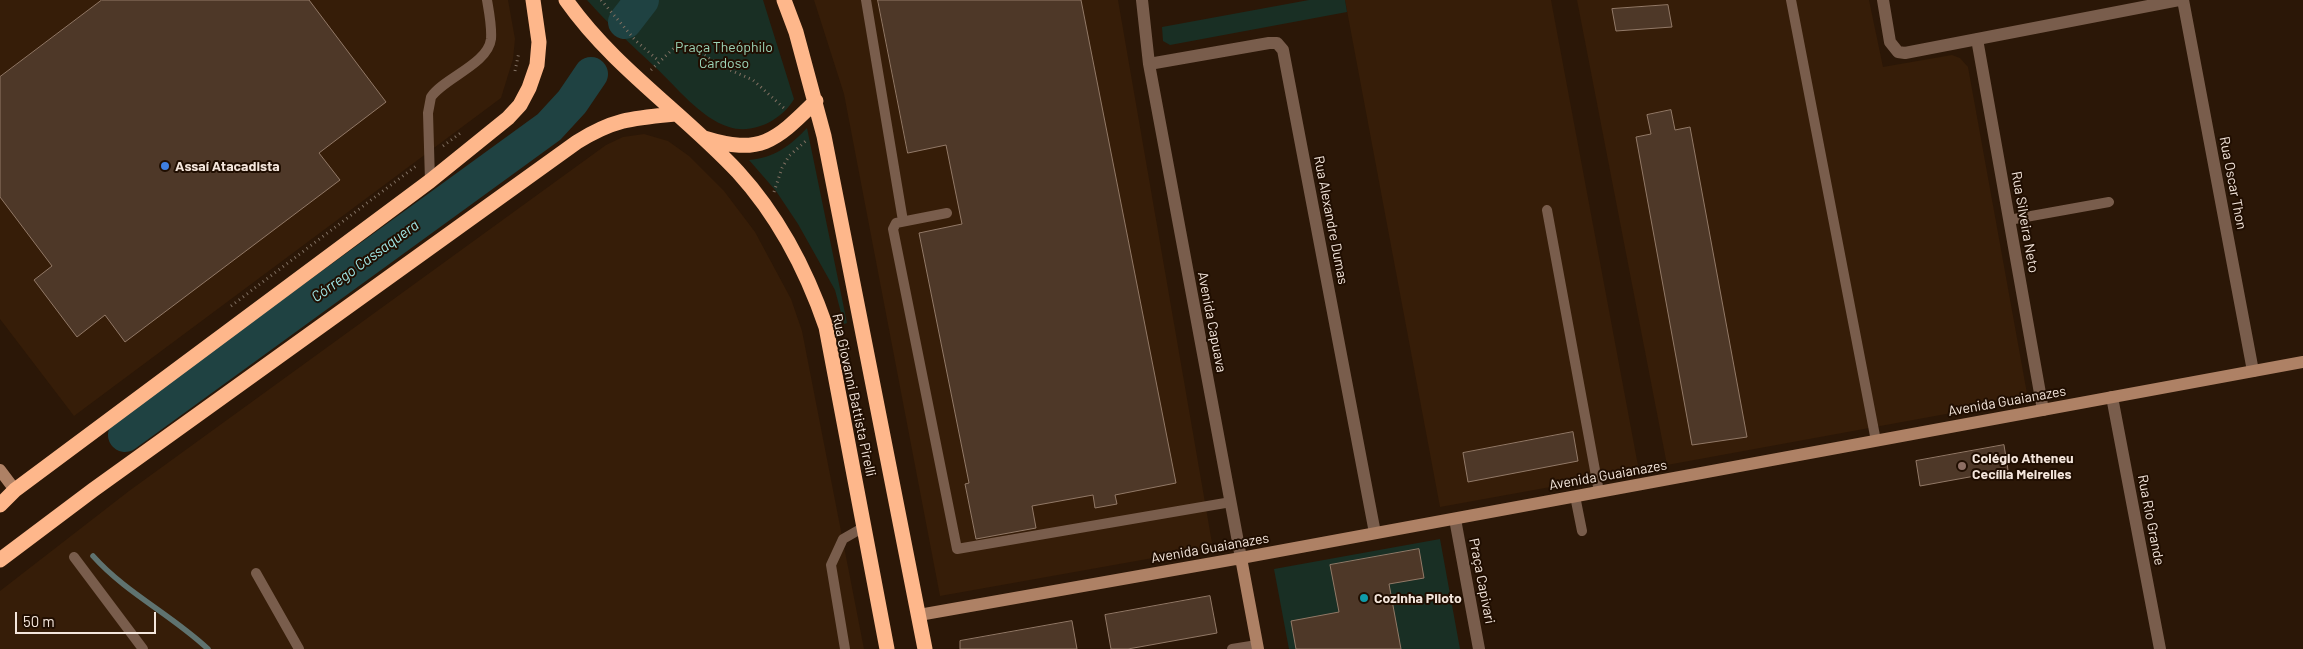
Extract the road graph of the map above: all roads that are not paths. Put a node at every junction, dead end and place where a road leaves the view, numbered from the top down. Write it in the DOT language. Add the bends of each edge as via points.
graph roads {
  1 [pos="487,0"];
  2 [pos="533,0"];
  3 [pos="566,0"];
  4 [pos="784,0"];
  5 [pos="866,0"];
  6 [pos="1791,0"];
  7 [pos="1883,0"];
  8 [pos="2179,0"];
  9 [pos="2183,0"];
  10 [pos="1140,2"];
  11 [pos="1977,39"];
  12 [pos="1149,64"];
  13 [pos="816,101"];
  14 [pos="675,114"];
  15 [pos="702,138"];
  16 [pos="430,181"];
  17 [pos="2109,202"];
  18 [pos="1547,210"];
  19 [pos="948,213"];
  20 [pos="2009,220"];
  21 [pos="903,221"];
  22 [pos="2303,362"];
  23 [pos="2253,371"];
  24 [pos="2112,397"];
  25 [pos="2042,410"];
  26 [pos="1876,441"];
  27 [pos="0,470"];
  28 [pos="15,490"];
  29 [pos="1599,492"];
  30 [pos="1575,496"];
  31 [pos="1231,502"];
  32 [pos="0,504"];
  33 [pos="1455,519"];
  34 [pos="864,527"];
  35 [pos="1582,531"];
  36 [pos="1375,533"];
  37 [pos="74,556"];
  38 [pos="1241,558"];
  39 [pos="0,560"];
  40 [pos="256,572"];
  41 [pos="919,615"];
  42 [pos="1258,647"];
  43 [pos="143,649"];
  44 [pos="299,649"];
  45 [pos="845,649"];
  46 [pos="887,649"];
  47 [pos="926,649"];
  48 [pos="1232,649"];
  49 [pos="1480,649"];
  50 [pos="2160,649"];
  1 -- 16 [label="lane" via="491,31 489,46 480,58 430,97"];
  2 -- 16 [label="highway" via="539,42 537,65 520,105 496,129"];
  3 -- 14 [label="highway, Rua Giovanni Battista Pirelli" via="610,53"];
  4 -- 13 [label="highway, Rua Giovanni Battista Pirelli"];
  5 -- 21 [label="lane"];
  6 -- 26 [label="lane"];
  7 -- 11 [label="street" via="1890,42 1898,52"];
  8 -- 11 [label="street"];
  9 -- 23 [label="street, Rua Oscar Thon"];
  10 -- 12 [label="street, Avenida Capuava"];
  11 -- 20 [label="street, Rua Silveira Neto"];
  12 -- 31 [label="street, Avenida Capuava"];
  12 -- 36 [label="street, Rua Alexandre Dumas" via="1269,43 1277,43 1283,50"];
  13 -- 15 [label="highway" via="774,139 759,145 724,144"];
  13 -- 41 [label="highway, Rua Giovanni Battista Pirelli"];
  14 -- 15 [label="highway, Rua Giovanni Battista Pirelli"];
  14 -- 39 [label="highway" via="627,118 577,142"];
  15 -- 34 [label="highway, Rua Giovanni Battista Pirelli" via="738,173 784,231 814,292 826,326"];
  16 -- 28 [label="highway"];
  17 -- 20 [label="lane"];
  18 -- 29 [label="lane"];
  19 -- 21 [label="lane"];
  20 -- 25 [label="street, Rua Silveira Neto"];
  21 -- 31 [label="lane" via="893,225 893,229 957,549"];
  22 -- 23 [label="main road, Avenida Guaianazes"];
  23 -- 24 [label="main road, Avenida Guaianazes"];
  24 -- 25 [label="main road, Avenida Guaianazes"];
  24 -- 50 [label="street, Rua Rio Grande"];
  25 -- 26 [label="main road, Avenida Guaianazes"];
  26 -- 29 [label="main road, Avenida Guaianazes"];
  27 -- 28 [label="main road"];
  28 -- 32 [label="highway"];
  29 -- 30 [label="main road, Avenida Guaianazes"];
  30 -- 33 [label="main road, Avenida Guaianazes"];
  30 -- 35 [label="lane"];
  31 -- 38 [label="street, Avenida Capuava"];
  33 -- 36 [label="main road, Avenida Guaianazes"];
  33 -- 49 [label="street, Praça Capivari"];
  34 -- 45 [label="lane" via="843,538 830,565"];
  34 -- 46 [label="highway, Rua Giovanni Battista Pirelli"];
  36 -- 38 [label="main road, Avenida Guaianazes"];
  37 -- 43 [label="lane"];
  38 -- 41 [label="main road, Avenida Guaianazes"];
  38 -- 42 [label="main road, Avenida Capuava"];
  40 -- 44 [label="lane"];
  41 -- 47 [label="highway, Rua Giovanni Battista Pirelli"];
  42 -- 48 [label="lane"];
}
